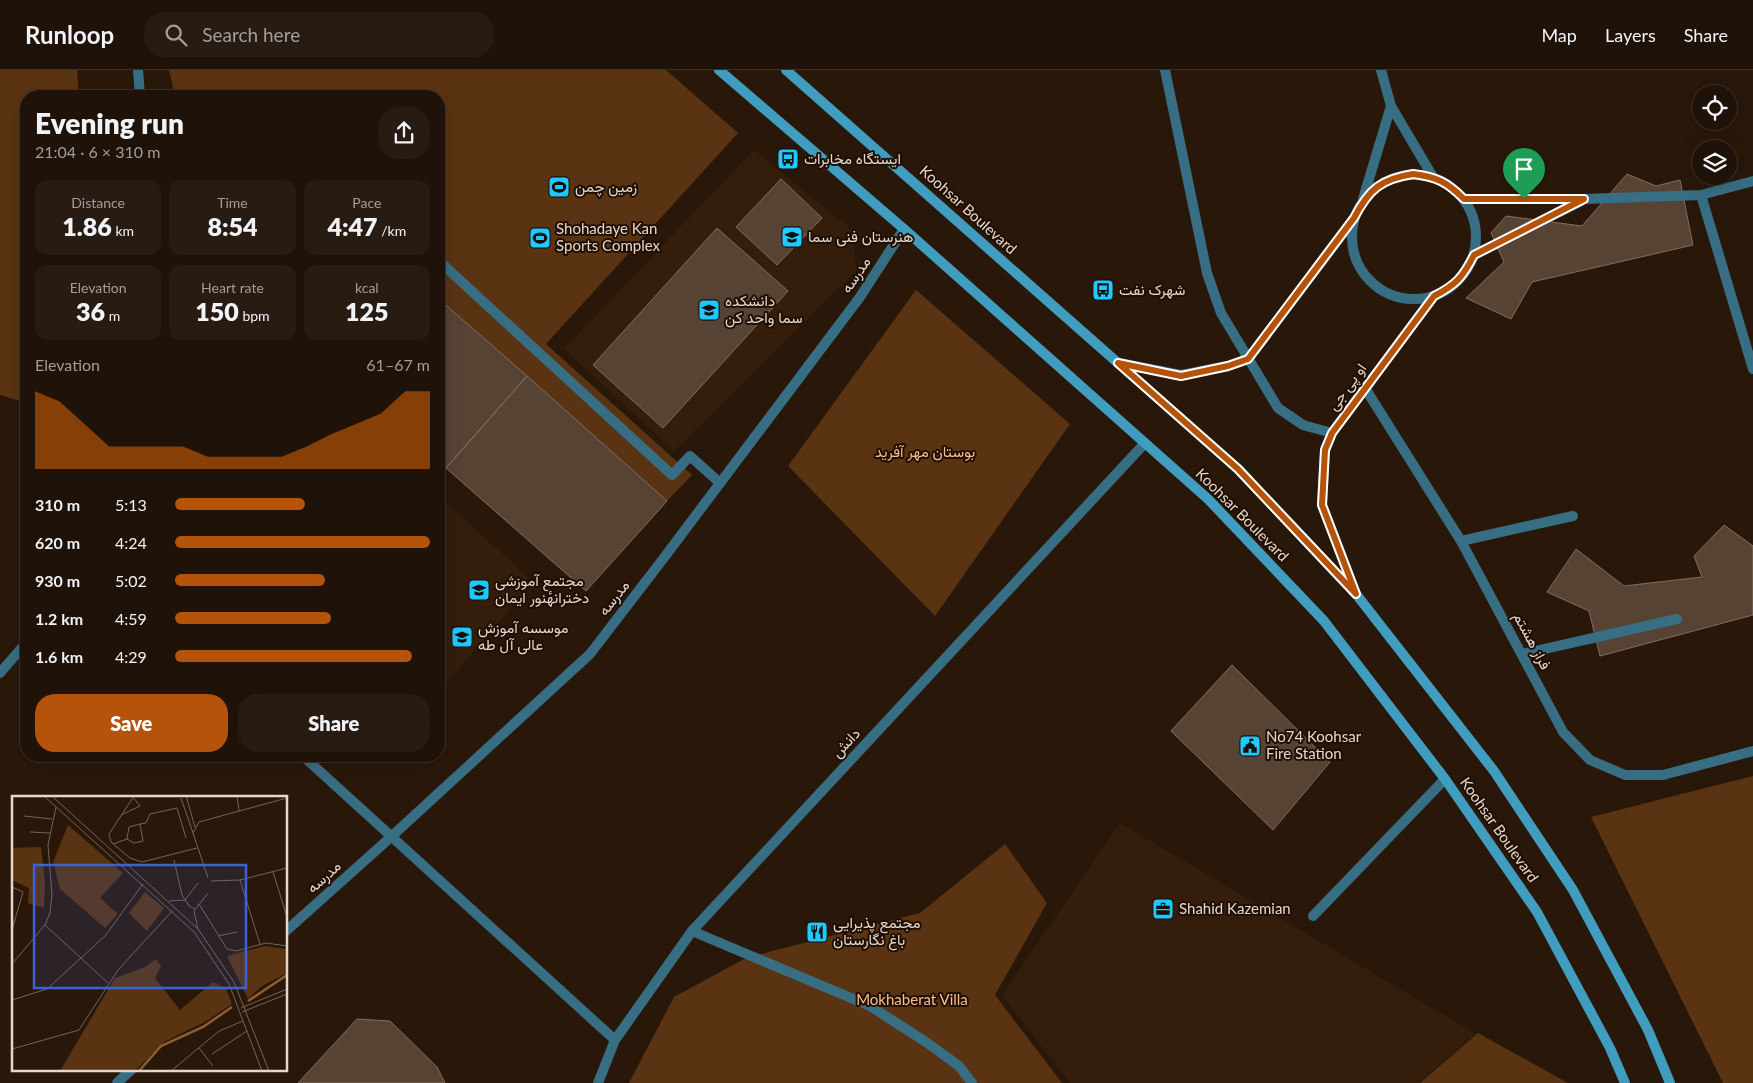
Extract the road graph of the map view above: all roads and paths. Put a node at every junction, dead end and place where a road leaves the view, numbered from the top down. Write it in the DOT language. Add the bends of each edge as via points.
graph roads {
  1 [pos="138,70"];
  2 [pos="719,70"];
  3 [pos="786,70"];
  4 [pos="1164,70"];
  5 [pos="1381,70"];
  6 [pos="140,90"];
  7 [pos="1391,106"];
  8 [pos="1433,177"];
  9 [pos="1753,181"];
  10 [pos="1701,194"];
  11 [pos="1464,199"];
  12 [pos="1584,199"];
  13 [pos="1363,201"];
  14 [pos="1354,218"];
  15 [pos="904,229"];
  16 [pos="1474,255"];
  17 [pos="445,266"];
  18 [pos="1434,296"];
  19 [pos="1248,359"];
  20 [pos="1118,363"];
  21 [pos="1753,369"];
  22 [pos="1365,388"];
  23 [pos="1332,433"];
  24 [pos="1145,443"];
  25 [pos="720,483"];
  26 [pos="1573,516"];
  27 [pos="1462,541"];
  28 [pos="1356,594"];
  29 [pos="1677,619"];
  30 [pos="20,650"];
  31 [pos="1522,654"];
  32 [pos="0,673"];
  33 [pos="1753,752"];
  34 [pos="310,762"];
  35 [pos="1445,779"];
  36 [pos="392,836"];
  37 [pos="1313,916"];
  38 [pos="288,929"];
  39 [pos="692,931"];
  40 [pos="615,1040"];
  41 [pos="131,1070"];
  42 [pos="116,1083"];
  43 [pos="598,1083"];
  44 [pos="972,1083"];
  45 [pos="1624,1083"];
  46 [pos="1670,1083"];
  1 -- 6 [label="street"];
  2 -- 15 [label="main road, Koohsar Boulevard"];
  3 -- 20 [label="main road, Koohsar Boulevard"];
  4 -- 19 [label="street" via="1207,273 1221,313"];
  5 -- 7 [label="street"];
  7 -- 8 [label="street"];
  7 -- 13 [label="street"];
  8 -- 11 [label="street"];
  8 -- 13 [label="street" via="1413,174 1394,177 1376,187"];
  9 -- 10 [label="street"];
  10 -- 12 [label="street"];
  10 -- 21 [label="street"];
  11 -- 12 [label="street"];
  11 -- 16 [label="street" via="1474,217 1477,236"];
  12 -- 16 [label="street"];
  13 -- 14 [label="street"];
  14 -- 18 [label="street" via="1351,238 1354,257 1378,288 1415,300"];
  14 -- 19 [label="street"];
  15 -- 24 [label="main road, Koohsar Boulevard"];
  15 -- 25 [label="street, مدرسه" via="860,297"];
  16 -- 18 [label="street" via="1466,273 1452,287"];
  17 -- 25 [label="street" via="672,474 690,456"];
  18 -- 22 [label="street, او پی جی"];
  19 -- 20 [label="street" via="1181,376"];
  19 -- 23 [label="street" via="1278,408 1303,425"];
  20 -- 28 [label="main road, Koohsar Boulevard" via="1238,469"];
  22 -- 23 [label="street, او پی جی"];
  22 -- 27 [label="street, فراز هشتم"];
  23 -- 28 [label="street, او پی جی" via="1325,450 1322,505"];
  24 -- 35 [label="main road, Koohsar Boulevard" via="1208,499 1324,621"];
  24 -- 39 [label="street, دانش"];
  25 -- 36 [label="street, مدرسه" via="590,654"];
  26 -- 27 [label="street"];
  27 -- 31 [label="street, فراز هشتم"];
  28 -- 46 [label="main road, Koohsar Boulevard" via="1494,771 1573,890 1648,1030"];
  29 -- 31 [label="street"];
  30 -- 32 [label="street"];
  31 -- 33 [label="street, فراز هشتم" via="1563,732 1590,760 1625,775 1663,775"];
  34 -- 36 [label="street"];
  35 -- 37 [label="street"];
  35 -- 45 [label="main road, Koohsar Boulevard" via="1537,912 1610,1048"];
  36 -- 38 [label="street, مدرسه"];
  36 -- 40 [label="street"];
  39 -- 40 [label="street, دانش"];
  39 -- 44 [label="street" via="870,1006 959,1066"];
  40 -- 43 [label="street, دانش"];
  41 -- 42 [label="street"];
}
